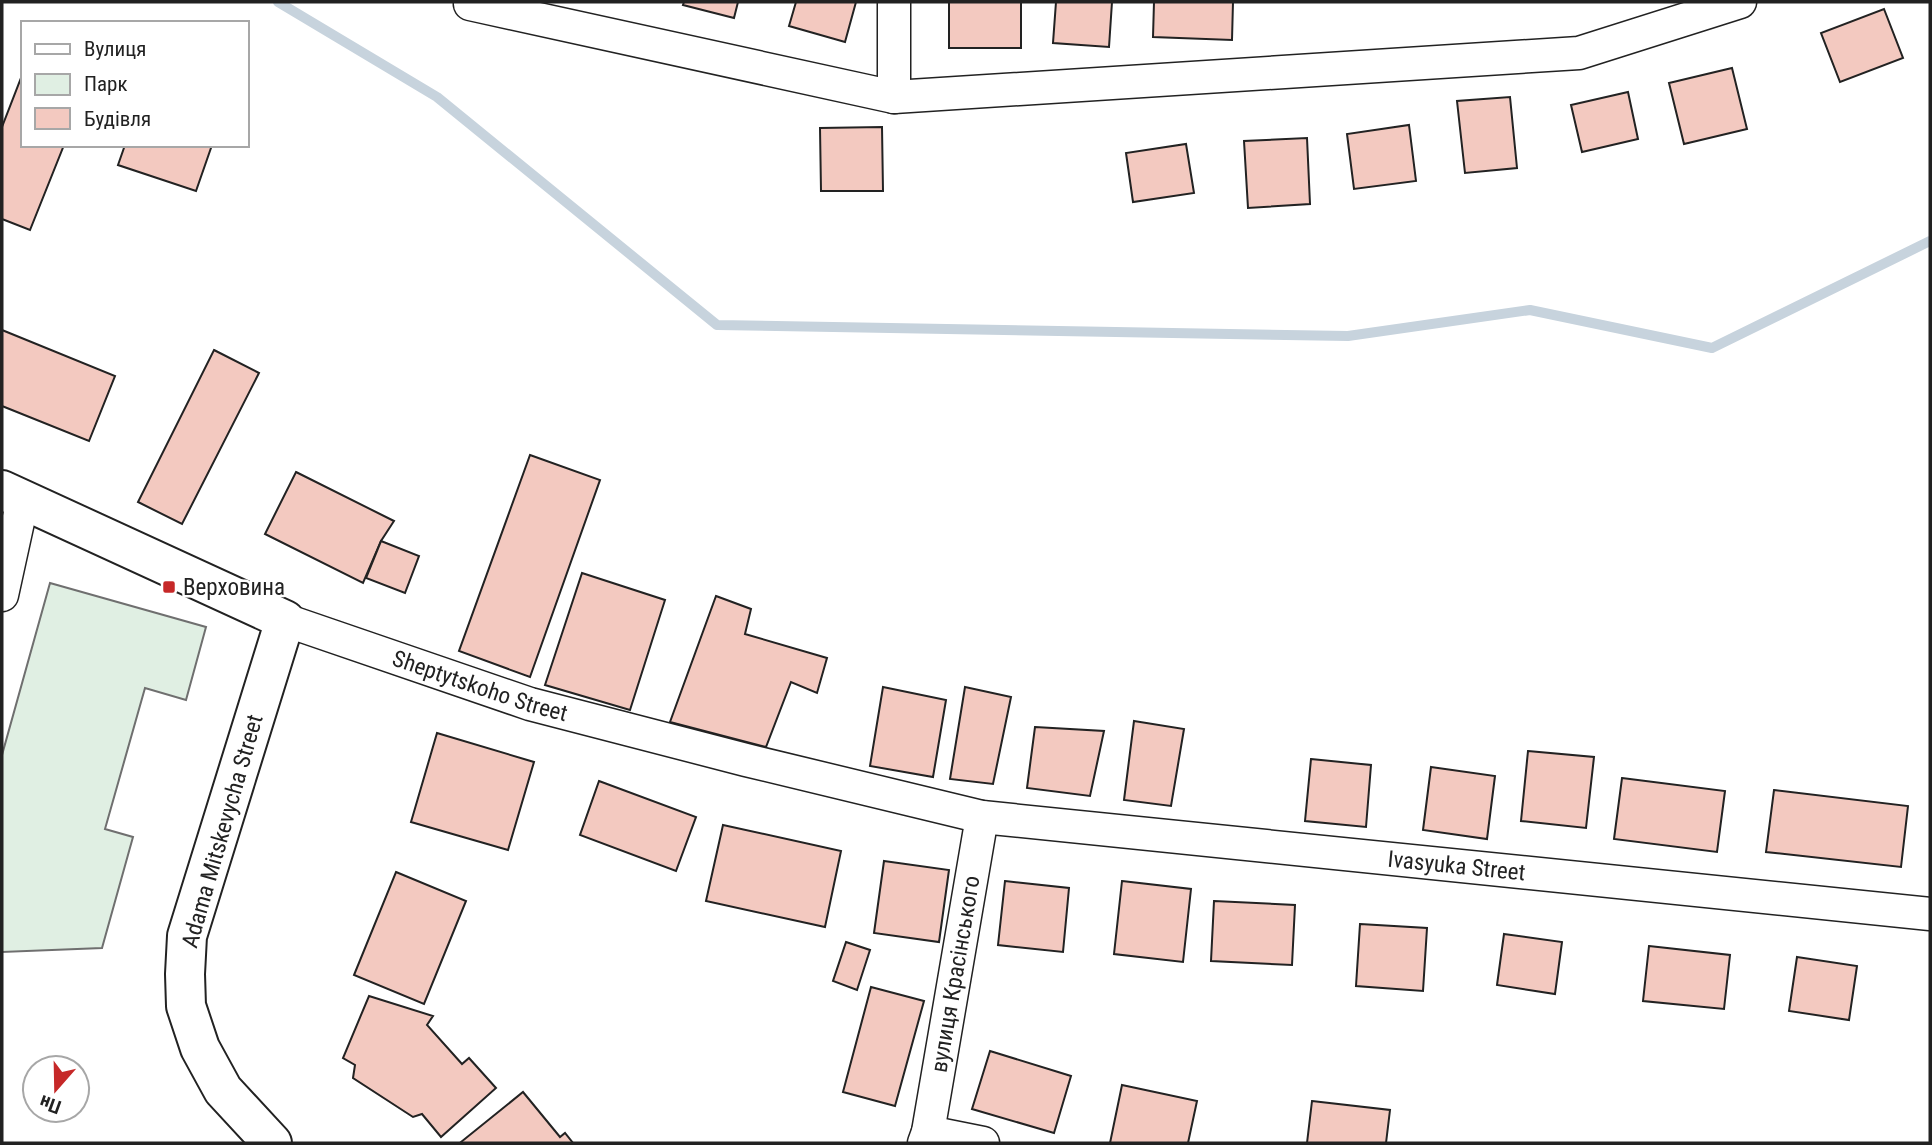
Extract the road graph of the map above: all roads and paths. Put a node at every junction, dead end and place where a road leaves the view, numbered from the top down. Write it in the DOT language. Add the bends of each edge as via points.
graph roads {
  1 [pos="894,2"];
  2 [pos="1740,2"];
  3 [pos="470,4"];
  4 [pos="894,97"];
  5 [pos="13,494"];
  6 [pos="2,595"];
  7 [pos="285,621"];
  8 [pos="982,817"];
  9 [pos="1930,914"];
  10 [pos="926,1138"];
  11 [pos="272,1143"];
  12 [pos="983,1143"];
  1 -- 4 [label="street"];
  2 -- 4 [label="street" via="1579,53"];
  3 -- 4 [label="street"];
  5 -- 6 [label="street"];
  5 -- 7 [label="street, Sheptytskoho Street"];
  7 -- 8 [label="street, Sheptytskoho Street" via="530,704"];
  7 -- 11 [label="street, Adama Mitskevycha Street" via="187,936 185,974 186,1006 200,1048 223,1090"];
  8 -- 9 [label="street, Ivasyuka Street"];
  8 -- 10 [label="street, вулиця Красінського"];
  10 -- 12 [label="street, вулиця Красінського"];
}
